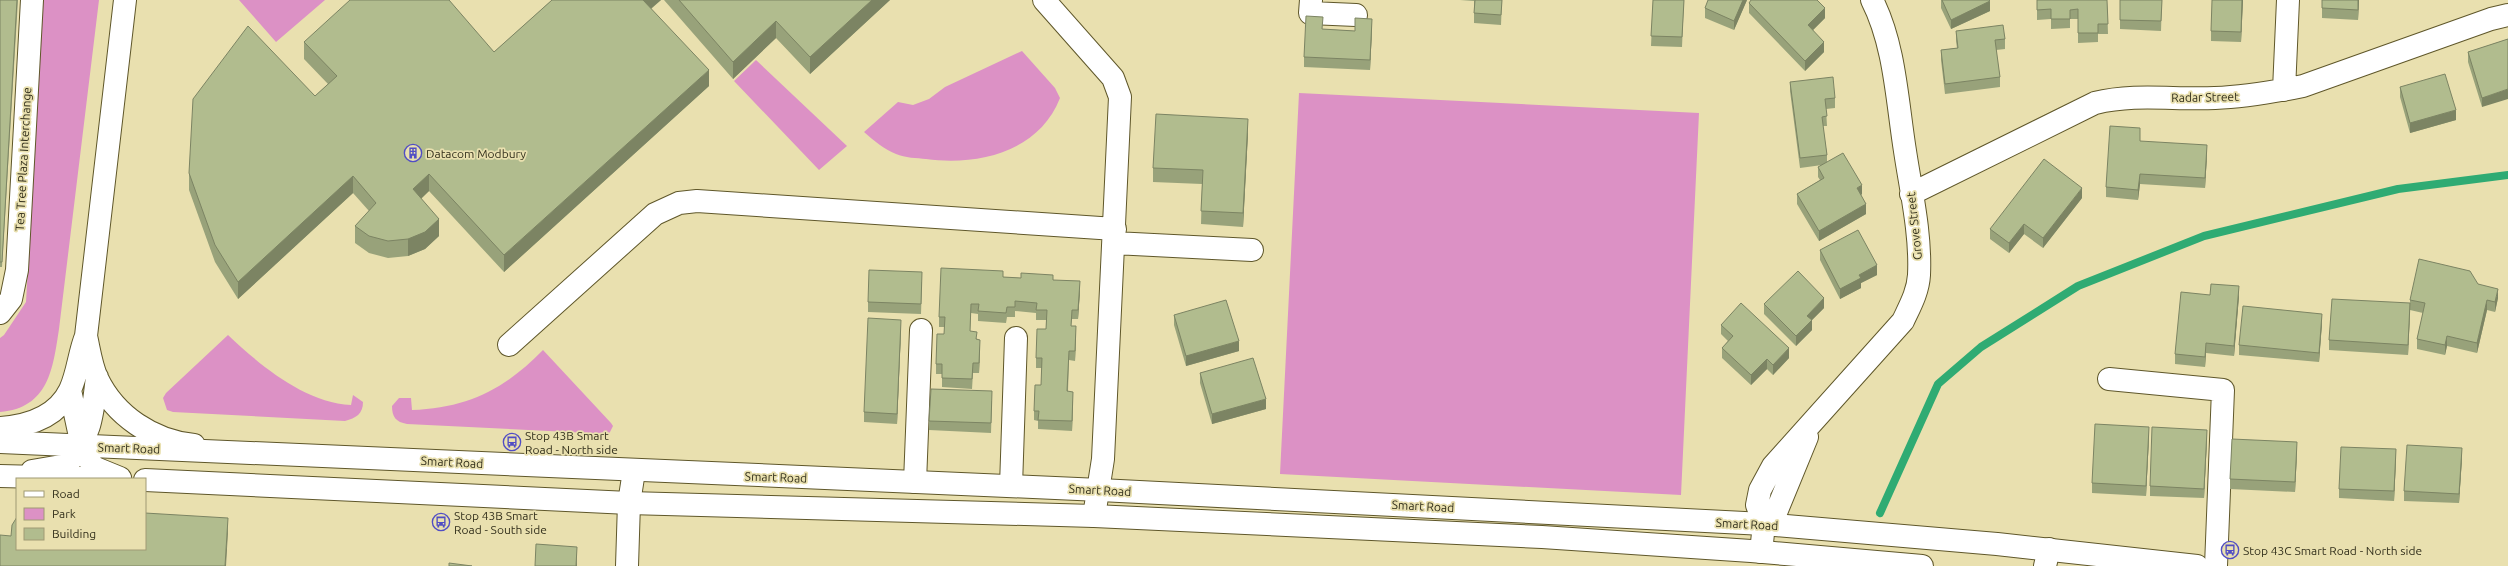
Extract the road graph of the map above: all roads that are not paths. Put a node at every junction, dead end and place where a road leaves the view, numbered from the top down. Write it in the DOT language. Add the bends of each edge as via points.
graph roads {
  1 [pos="32,0"];
  2 [pos="125,0"];
  3 [pos="1044,0"];
  4 [pos="1310,0"];
  5 [pos="1872,0"];
  6 [pos="2288,0"];
  7 [pos="1356,15"];
  8 [pos="2508,15"];
  9 [pos="2284,90"];
  10 [pos="1912,194"];
  11 [pos="1114,236"];
  12 [pos="1252,250"];
  13 [pos="0,313"];
  14 [pos="921,330"];
  15 [pos="86,336"];
  16 [pos="1016,338"];
  17 [pos="510,345"];
  18 [pos="97,377"];
  19 [pos="2109,379"];
  20 [pos="70,390"];
  21 [pos="0,428"];
  22 [pos="0,442"];
  23 [pos="82,446"];
  24 [pos="274,453"];
  25 [pos="634,471"];
  26 [pos="0,475"];
  27 [pos="90,478"];
  28 [pos="120,478"];
  29 [pos="146,480"];
  30 [pos="915,482"];
  31 [pos="1011,486"];
  32 [pos="1100,490"];
  33 [pos="629,503"];
  34 [pos="1094,516"];
  35 [pos="1764,524"];
  36 [pos="1761,552"];
  37 [pos="2047,558"];
  38 [pos="627,566"];
  39 [pos="1922,566"];
  40 [pos="2197,566"];
  41 [pos="2216,566"];
  1 -- 13 [label="main road, Tea Tree Plaza Interchange" via="17,270 11,299"];
  2 -- 15 [label="main road"];
  3 -- 11 [label="main road" via="1113,78 1120,96"];
  4 -- 7 [label="main road" via="1310,13"];
  5 -- 10 [label="main road, Grove Street" via="1884,28"];
  6 -- 9 [label="main road"];
  8 -- 9 [label="main road, Radar Street" via="2303,86"];
  9 -- 10 [label="main road, Radar Street" via="2214,98 2116,98 2095,103"];
  10 -- 35 [label="main road, Grove Street" via="1918,251 1918,276 1914,298 1903,321 1772,466 1760,490 1757,505"];
  11 -- 12 [label="main road"];
  11 -- 17 [label="main road" via="697,201 679,203 655,214"];
  11 -- 32 [label="main road"];
  14 -- 30 [label="main road"];
  15 -- 18 [label="main road"];
  15 -- 20 [label="main road"];
  16 -- 31 [label="main road"];
  18 -- 23 [label="main road" via="91,424"];
  18 -- 24 [label="main road" via="122,412 148,432 180,444"];
  19 -- 41 [label="main road" via="2223,390"];
  20 -- 21 [label="main road" via="51,414 20,427"];
  20 -- 23 [label="main road"];
  22 -- 23 [label="main road, Smart Road"];
  23 -- 24 [label="main road, Smart Road"];
  23 -- 26 [label="main road" via="67,465"];
  23 -- 28 [label="main road" via="93,467"];
  24 -- 25 [label="main road, Smart Road"];
  25 -- 30 [label="main road, Smart Road"];
  25 -- 33 [label="main road"];
  26 -- 27 [label="main road"];
  29 -- 33 [label="main road, Smart Road"];
  30 -- 31 [label="main road, Smart Road"];
  31 -- 32 [label="main road, Smart Road"];
  32 -- 34 [label="main road"];
  32 -- 35 [label="main road, Smart Road"];
  33 -- 34 [label="main road, Smart Road"];
  33 -- 38 [label="main road"];
  34 -- 36 [label="main road, Smart Road" via="1542,537"];
  35 -- 36 [label="main road, Grove Street"];
  35 -- 37 [label="main road, Smart Road"];
  36 -- 39 [label="main road, Smart Road"];
  37 -- 40 [label="main road, Smart Road"];
}
